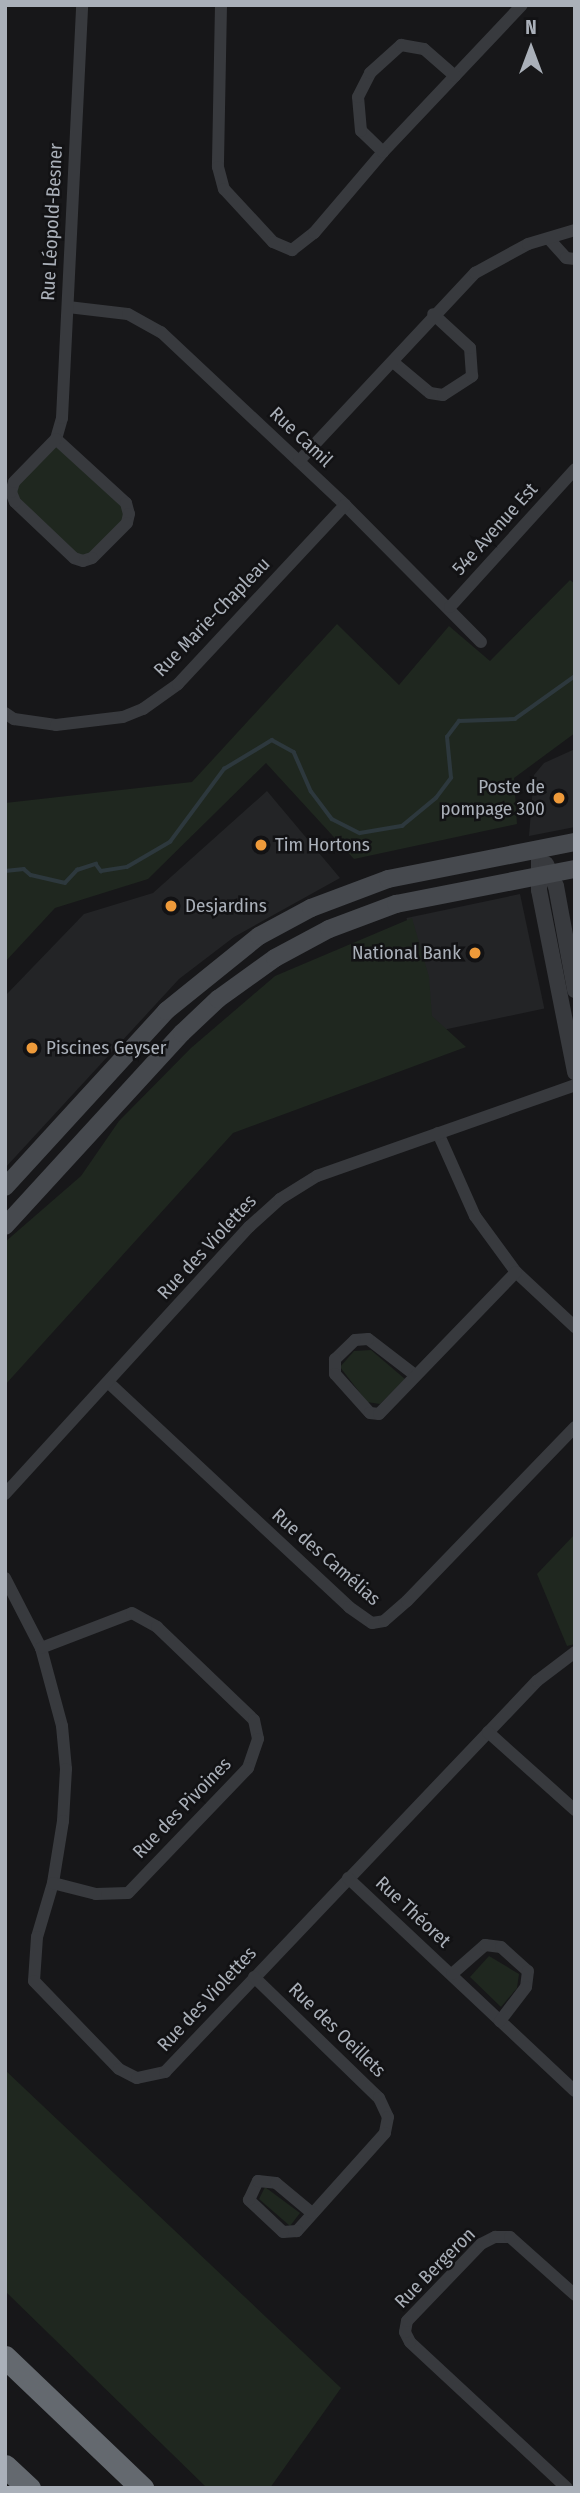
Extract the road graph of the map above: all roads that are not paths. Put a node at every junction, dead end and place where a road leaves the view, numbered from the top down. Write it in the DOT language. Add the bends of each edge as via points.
graph roads {
  1 [pos="82,5"];
  2 [pos="221,5"];
  3 [pos="522,5"];
  4 [pos="455,76"];
  5 [pos="383,152"];
  6 [pos="575,230"];
  7 [pos="548,239"];
  8 [pos="575,259"];
  9 [pos="68,307"];
  10 [pos="433,314"];
  11 [pos="393,362"];
  12 [pos="56,439"];
  13 [pos="299,461"];
  14 [pos="573,476"];
  15 [pos="345,505"];
  16 [pos="450,607"];
  17 [pos="481,642"];
  18 [pos="5,713"];
  19 [pos="575,842"];
  20 [pos="539,849"];
  21 [pos="575,869"];
  22 [pos="544,875"];
  23 [pos="202,978"];
  24 [pos="575,990"];
  25 [pos="218,999"];
  26 [pos="575,1072"];
  27 [pos="575,1085"];
  28 [pos="438,1133"];
  29 [pos="5,1187"];
  30 [pos="5,1226"];
  31 [pos="516,1272"];
  32 [pos="575,1327"];
  33 [pos="415,1375"];
  34 [pos="109,1383"];
  35 [pos="575,1427"];
  36 [pos="5,1494"];
  37 [pos="5,1578"];
  38 [pos="41,1648"];
  39 [pos="575,1653"];
  40 [pos="488,1732"];
  41 [pos="575,1810"];
  42 [pos="348,1878"];
  43 [pos="53,1883"];
  44 [pos="452,1973"];
  45 [pos="254,1977"];
  46 [pos="500,2021"];
  47 [pos="575,2091"];
  48 [pos="312,2213"];
  49 [pos="575,2295"];
  50 [pos="9,2359"];
  51 [pos="5,2466"];
  52 [pos="29,2488"];
  53 [pos="142,2488"];
  54 [pos="567,2488"];
  1 -- 9 [label="street, Rue Léopold-Besner"];
  2 -- 5 [label="street" via="218,167 224,189 273,242 292,250 314,233"];
  3 -- 4 [label="street"];
  4 -- 5 [label="street"];
  4 -- 5 [label="street" via="424,49 401,45 370,73 358,97 361,131"];
  6 -- 7 [label="street"];
  7 -- 8 [label="street" via="566,258"];
  7 -- 10 [label="street" via="528,244 475,272"];
  9 -- 12 [label="street, Rue Léopold-Besner" via="62,418"];
  9 -- 13 [label="street, Rue Camil" via="128,314 146,321"];
  10 -- 11 [label="street"];
  10 -- 11 [label="street" via="470,348 472,376 443,396 430,393"];
  11 -- 13 [label="street"];
  12 -- 12 [label="street" via="126,503 129,514 127,523 92,558 83,561 74,558 15,502 11,492 14,482"];
  13 -- 15 [label="street, Rue Camil"];
  14 -- 16 [label="street, 54e Avenue Est"];
  15 -- 16 [label="street, Rue Camil"];
  15 -- 18 [label="street, Rue Marie-Chapleau" via="178,684 143,709 123,718 56,726 14,719"];
  16 -- 17 [label="street, Rue Camil"];
  19 -- 20 [label="main road"];
  20 -- 22 [label="street"];
  20 -- 23 [label="main road" via="410,873 340,895 259,936"];
  21 -- 22 [label="main road"];
  22 -- 24 [label="street"];
  22 -- 25 [label="main road" via="429,896 358,917 284,953"];
  22 -- 26 [label="street"];
  23 -- 25 [label="main road"];
  23 -- 29 [label="main road" via="155,1022"];
  25 -- 30 [label="main road"];
  27 -- 28 [label="street, Rue des Violettes"];
  28 -- 31 [label="street" via="475,1216"];
  28 -- 34 [label="street, Rue des Violettes" via="317,1176 279,1199 248,1227"];
  31 -- 32 [label="street"];
  31 -- 33 [label="street"];
  33 -- 33 [label="street" via="368,1339 355,1340 335,1359 335,1374 370,1413 379,1414 389,1406"];
  34 -- 35 [label="street, Rue des Camélias" via="349,1607 372,1623 384,1621 407,1601"];
  34 -- 36 [label="street, Rue des Violettes"];
  37 -- 38 [label="street, Rue des Violettes"];
  38 -- 43 [label="street, Rue des Violettes" via="62,1726 66,1769"];
  38 -- 43 [label="street, Rue des Pivoines" via="132,1613 157,1627 254,1720 258,1739 248,1768 128,1893 96,1894"];
  39 -- 40 [label="street, Rue des Violettes" via="555,1663"];
  40 -- 41 [label="street"];
  40 -- 42 [label="street, Rue des Violettes"];
  42 -- 44 [label="street, Rue Théoret"];
  42 -- 45 [label="street, Rue des Violettes"];
  43 -- 45 [label="street, Rue des Violettes" via="37,1937 34,1981 119,2069 137,2078 165,2072"];
  44 -- 46 [label="street, Rue Théoret"];
  44 -- 46 [label="street, Rue Théoret" via="485,1945 501,1947 528,1971 526,1987"];
  45 -- 48 [label="street, Rue des Oeillets" via="379,2098 388,2117 384,2133"];
  46 -- 47 [label="street, Rue Théoret"];
  48 -- 48 [label="street, Rue des Oeillets" via="276,2183 258,2181 249,2200 283,2232 298,2231"];
  49 -- 54 [label="street, Rue Bergeron" via="510,2237 495,2237 481,2244 407,2321 405,2332"];
  50 -- 53 [label="highway"];
  51 -- 52 [label="highway"];
}
